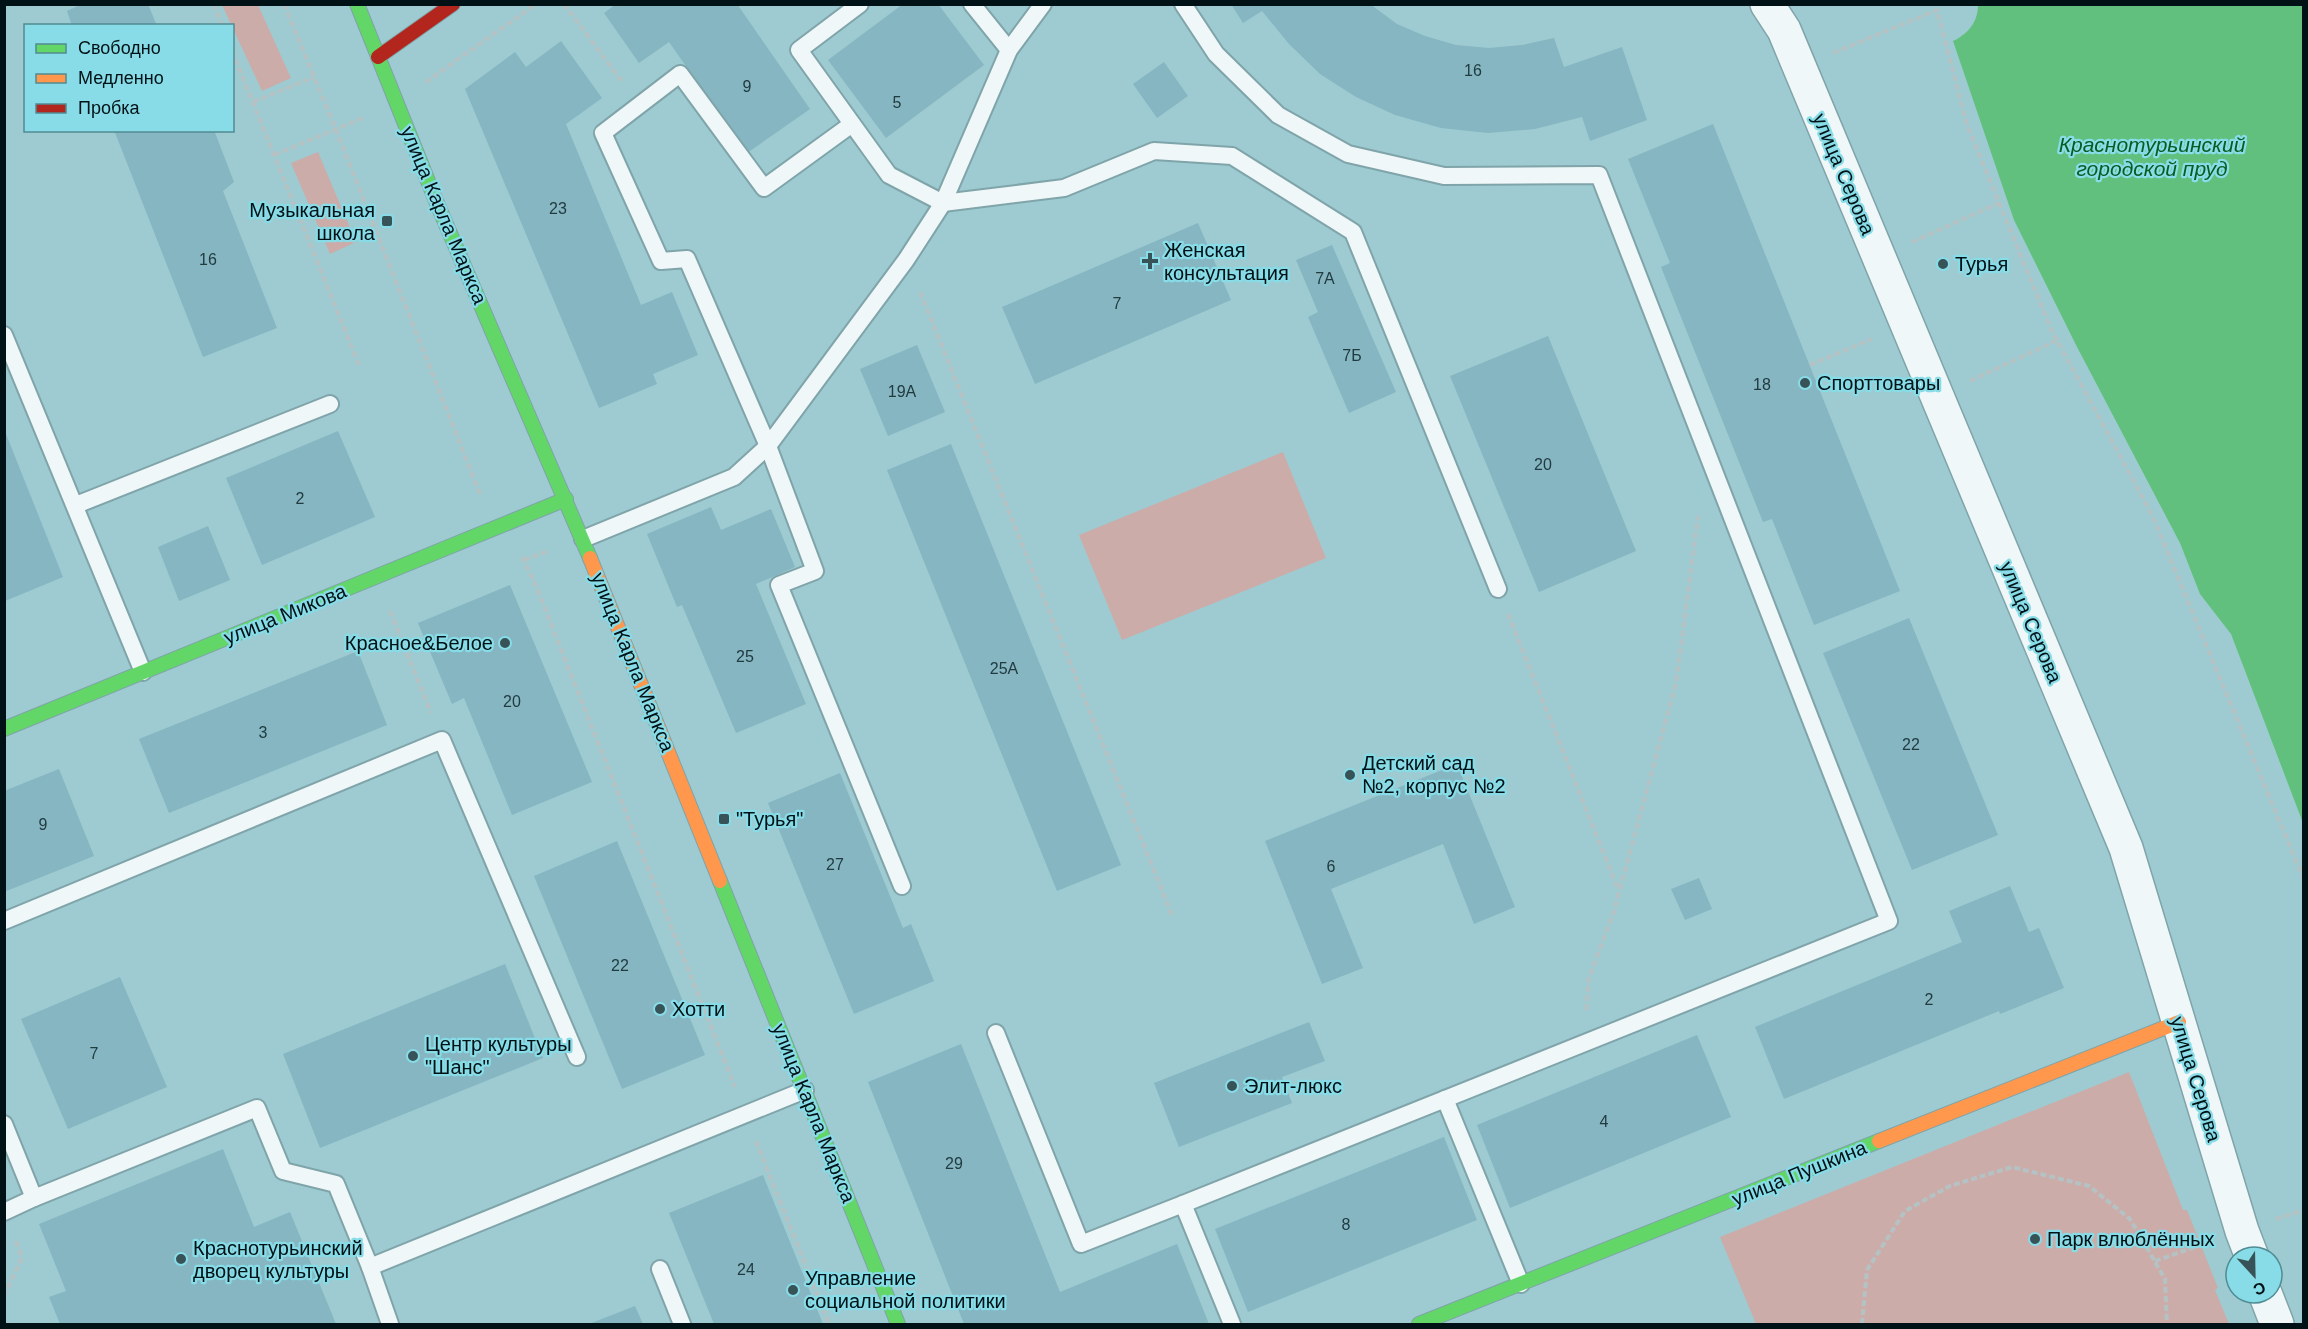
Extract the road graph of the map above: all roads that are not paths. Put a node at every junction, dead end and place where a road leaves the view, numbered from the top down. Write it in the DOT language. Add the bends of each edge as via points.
graph roads {
  1 [pos="357,4"];
  2 [pos="453,4"];
  3 [pos="860,4"];
  4 [pos="972,4"];
  5 [pos="1043,4"];
  6 [pos="1183,4"];
  7 [pos="1767,4"];
  8 [pos="1009,50"];
  9 [pos="378,57"];
  10 [pos="852,124"];
  11 [pos="943,203"];
  12 [pos="4,335"];
  13 [pos="330,404"];
  14 [pos="768,446"];
  15 [pos="566,500"];
  16 [pos="76,505"];
  17 [pos="583,539"];
  18 [pos="1498,589"];
  19 [pos="143,672"];
  20 [pos="4,729"];
  21 [pos="902,886"];
  22 [pos="4,921"];
  23 [pos="2179,1022"];
  24 [pos="996,1033"];
  25 [pos="577,1057"];
  26 [pos="805,1090"];
  27 [pos="1445,1099"];
  28 [pos="4,1124"];
  29 [pos="34,1198"];
  30 [pos="1183,1204"];
  31 [pos="4,1212"];
  32 [pos="2247,1244"];
  33 [pos="370,1267"];
  34 [pos="660,1269"];
  35 [pos="1521,1284"];
  36 [pos="2270,1305"];
  37 [pos="390,1324"];
  38 [pos="681,1324"];
  39 [pos="898,1324"];
  40 [pos="1232,1324"];
  41 [pos="1419,1324"];
  42 [pos="2277,1324"];
  1 -- 9 [label="street, улица Карла Маркса"];
  2 -- 9 [label="street"];
  3 -- 10 [label="lane" via="799,50"];
  4 -- 8 [label="lane"];
  5 -- 8 [label="lane"];
  6 -- 27 [label="lane" via="1216,54 1278,114 1348,154 1444,176 1599,176 1889,921"];
  7 -- 23 [label="street, улица Серова" via="1784,30 2126,848"];
  8 -- 11 [label="lane"];
  9 -- 15 [label="street, улица Карла Маркса"];
  10 -- 11 [label="lane" via="889,175"];
  10 -- 14 [label="lane" via="764,188 680,74 603,133 660,261 687,259"];
  11 -- 14 [label="lane" via="906,260"];
  11 -- 18 [label="lane" via="1064,188 1154,151 1232,156 1353,232"];
  12 -- 16 [label="lane"];
  13 -- 16 [label="lane"];
  14 -- 17 [label="lane" via="734,477"];
  14 -- 21 [label="lane" via="815,571 779,585"];
  15 -- 17 [label="street, улица Карла Маркса"];
  15 -- 19 [label="street, улица Микова"];
  16 -- 19 [label="lane"];
  17 -- 26 [label="street, улица Карла Маркса"];
  19 -- 20 [label="street, улица Микова"];
  22 -- 25 [label="lane" via="442,740"];
  23 -- 32 [label="street, улица Серова"];
  23 -- 35 [label="street, улица Пушкина"];
  24 -- 30 [label="lane" via="1081,1244"];
  26 -- 33 [label="lane"];
  26 -- 39 [label="street, улица Карла Маркса"];
  27 -- 30 [label="lane"];
  27 -- 35 [label="lane"];
  28 -- 29 [label="lane"];
  29 -- 31 [label="lane"];
  29 -- 33 [label="lane" via="257,1108 283,1171 336,1184"];
  30 -- 40 [label="lane"];
  33 -- 37 [label="lane"];
  34 -- 38 [label="lane"];
  35 -- 41 [label="street, улица Пушкина"];
  36 -- 42 [label="street"];
}
